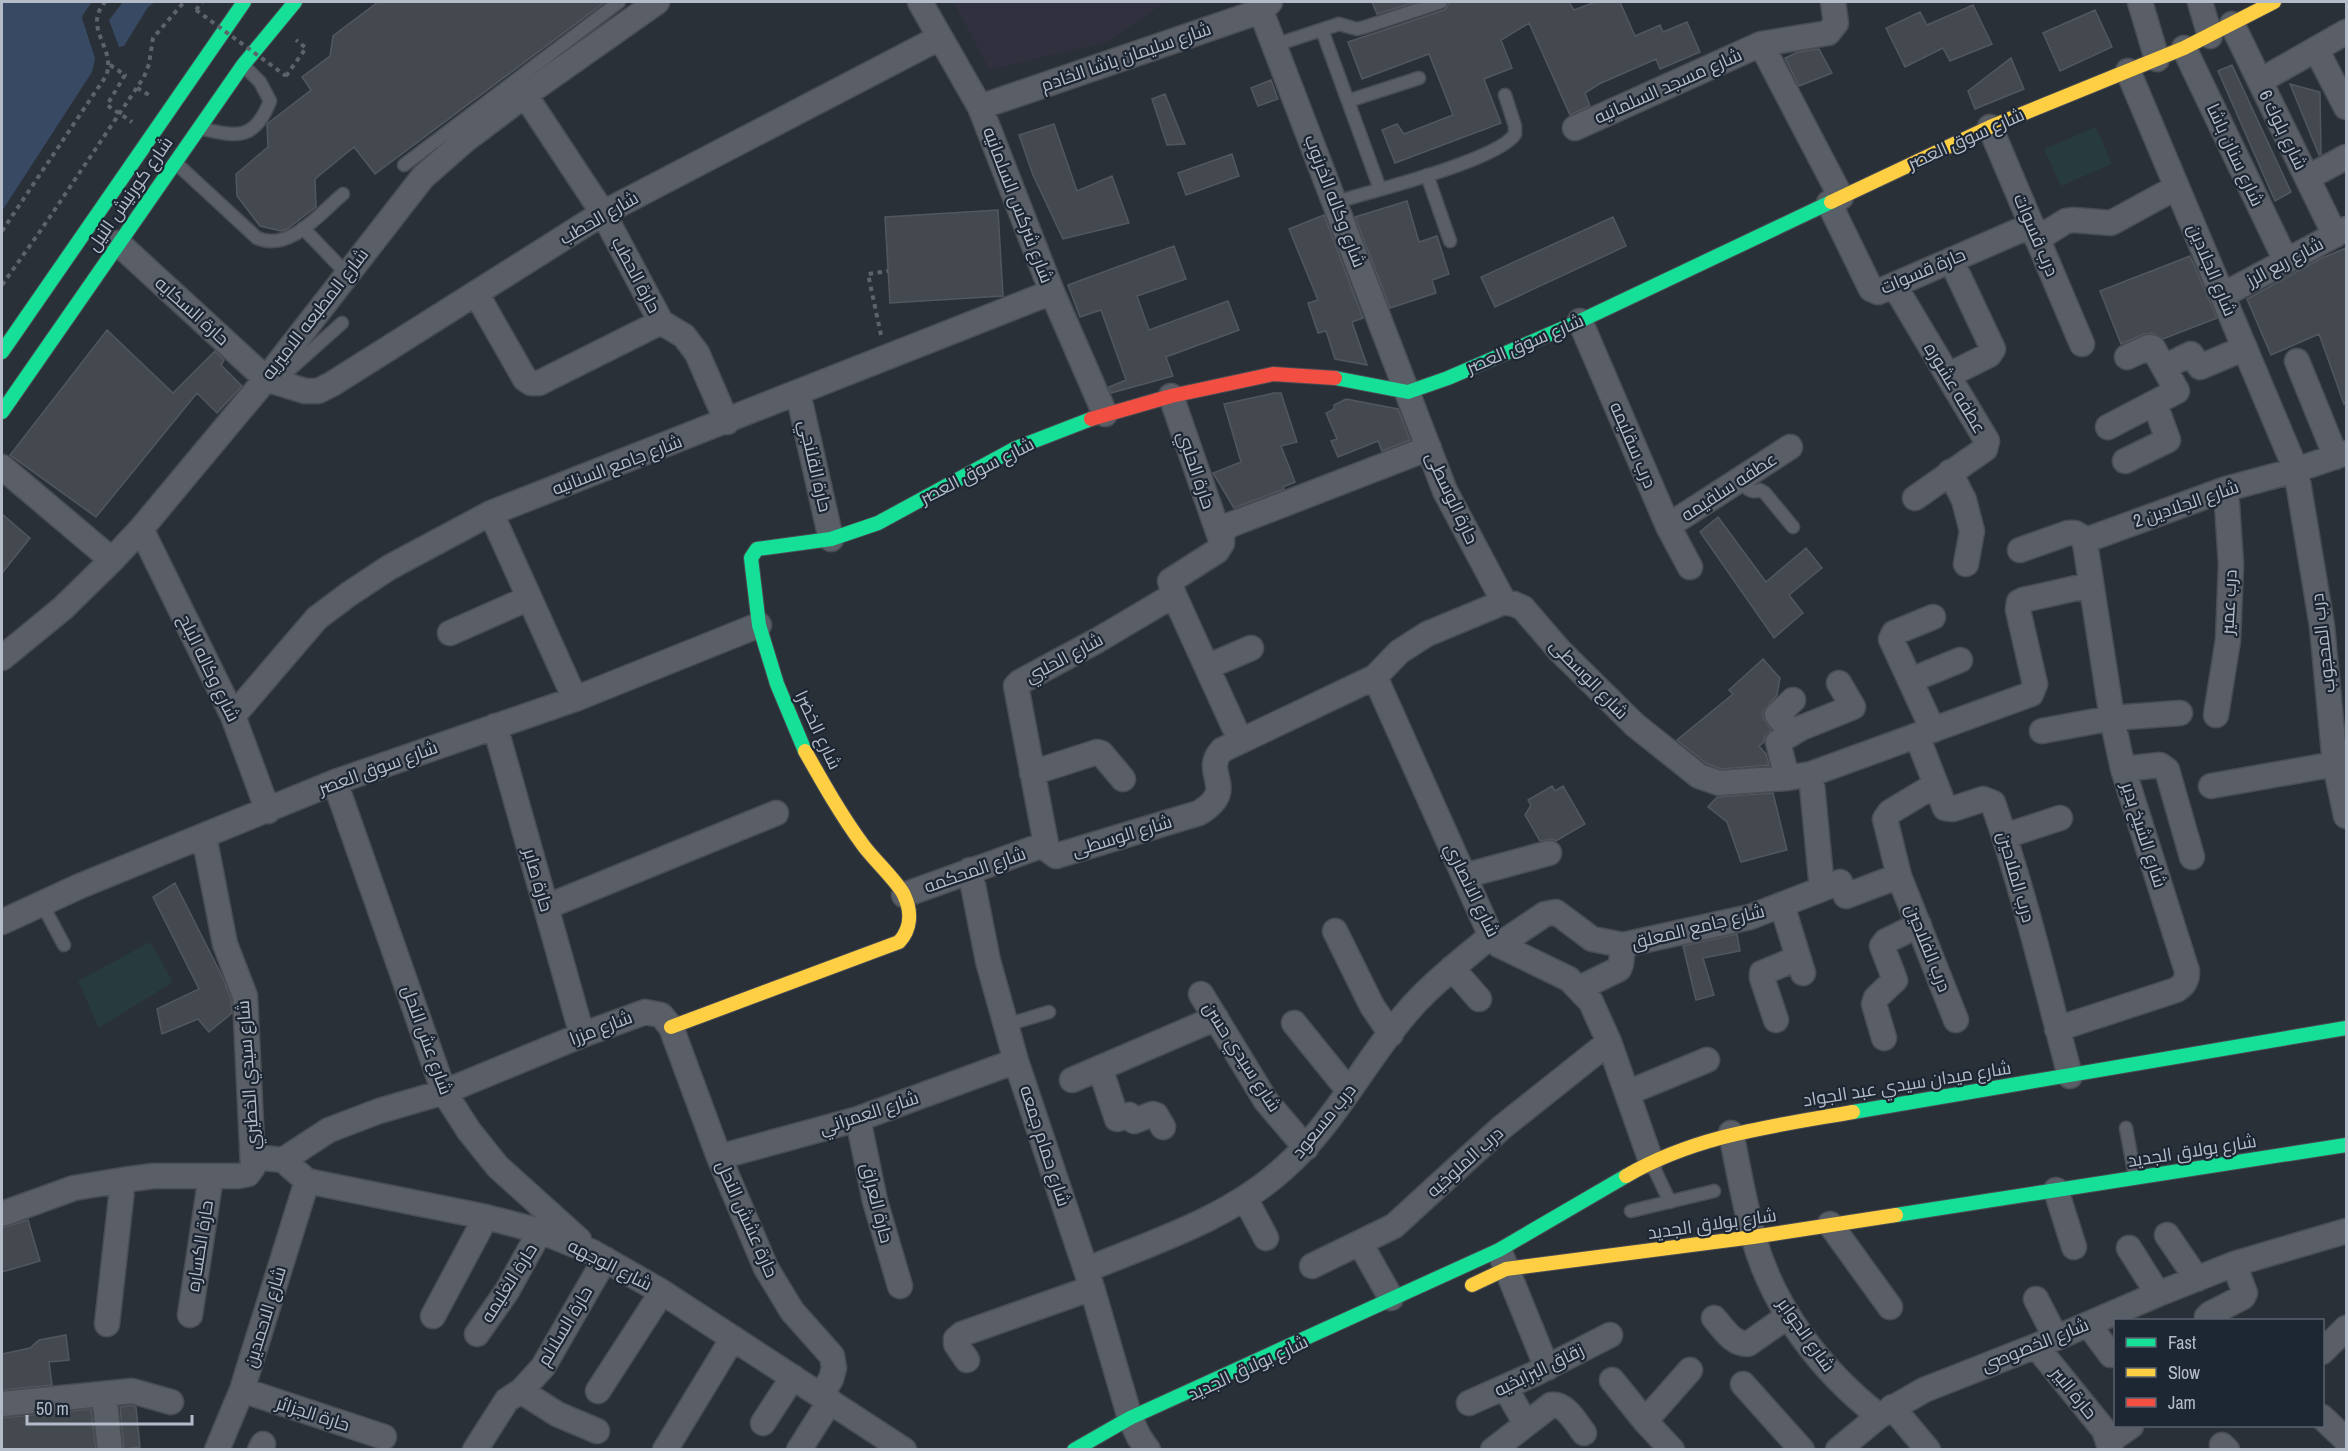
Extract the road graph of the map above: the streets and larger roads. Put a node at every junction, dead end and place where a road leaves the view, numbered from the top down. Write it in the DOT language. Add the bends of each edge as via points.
graph roads {
  1 [pos="244,2"];
  2 [pos="295,2"];
  3 [pos="657,2"];
  4 [pos="920,2"];
  5 [pos="1833,2"];
  6 [pos="2140,2"];
  7 [pos="2200,2"];
  8 [pos="2274,2"];
  9 [pos="1265,6"];
  10 [pos="2232,24"];
  11 [pos="2346,32"];
  12 [pos="2210,36"];
  13 [pos="939,38"];
  14 [pos="1761,44"];
  15 [pos="2184,48"];
  16 [pos="2316,49"];
  17 [pos="2157,59"];
  18 [pos="2128,71"];
  19 [pos="2260,81"];
  20 [pos="525,95"];
  21 [pos="980,107"];
  22 [pos="2346,107"];
  23 [pos="1990,127"];
  24 [pos="1575,128"];
  25 [pos="2346,157"];
  26 [pos="2307,178"];
  27 [pos="2177,187"];
  28 [pos="1835,200"];
  29 [pos="603,213"];
  30 [pos="2034,232"];
  31 [pos="2341,232"];
  32 [pos="118,243"];
  33 [pos="1951,260"];
  34 [pos="2286,261"];
  35 [pos="1894,285"];
  36 [pos="1052,292"];
  37 [pos="476,293"];
  38 [pos="2223,295"];
  39 [pos="1580,321"];
  40 [pos="661,322"];
  41 [pos="2082,344"];
  42 [pos="2245,348"];
  43 [pos="2,352"];
  44 [pos="2127,357"];
  45 [pos="2297,361"];
  46 [pos="2164,367"];
  47 [pos="1949,375"];
  48 [pos="271,380"];
  49 [pos="1408,392"];
  50 [pos="798,393"];
  51 [pos="1171,396"];
  52 [pos="2155,404"];
  53 [pos="2,412"];
  54 [pos="1105,414"];
  55 [pos="727,422"];
  56 [pos="2108,427"];
  57 [pos="1790,447"];
  58 [pos="1429,448"];
  59 [pos="2341,455"];
  60 [pos="2125,461"];
  61 [pos="2,467"];
  62 [pos="2296,470"];
  63 [pos="1950,472"];
  64 [pos="2226,489"];
  65 [pos="1915,498"];
  66 [pos="491,513"];
  67 [pos="1668,526"];
  68 [pos="141,528"];
  69 [pos="831,539"];
  70 [pos="1222,543"];
  71 [pos="2086,545"];
  72 [pos="2020,550"];
  73 [pos="751,558"];
  74 [pos="112,560"];
  75 [pos="1966,564"];
  76 [pos="1690,567"];
  77 [pos="2090,585"];
  78 [pos="1174,595"];
  79 [pos="529,598"];
  80 [pos="1504,602"];
  81 [pos="1933,617"];
  82 [pos="759,625"];
  83 [pos="450,633"];
  84 [pos="1251,648"];
  85 [pos="2,658"];
  86 [pos="1960,660"];
  87 [pos="1207,667"];
  88 [pos="1375,677"];
  89 [pos="2337,680"];
  90 [pos="1911,681"];
  91 [pos="1839,683"];
  92 [pos="575,699"];
  93 [pos="1793,700"];
  94 [pos="2180,712"];
  95 [pos="2216,715"];
  96 [pos="233,716"];
  97 [pos="2112,718"];
  98 [pos="495,726"];
  99 [pos="2042,731"];
  100 [pos="1792,733"];
  101 [pos="1925,733"];
  102 [pos="1240,740"];
  103 [pos="2338,757"];
  104 [pos="2123,769"];
  105 [pos="1032,773"];
  106 [pos="1811,774"];
  107 [pos="1787,778"];
  108 [pos="1123,779"];
  109 [pos="335,782"];
  110 [pos="1935,785"];
  111 [pos="2211,786"];
  112 [pos="268,811"];
  113 [pos="776,813"];
  114 [pos="2346,816"];
  115 [pos="2060,818"];
  116 [pos="204,836"];
  117 [pos="2005,836"];
  118 [pos="1051,850"];
  119 [pos="1549,853"];
  120 [pos="2192,858"];
  121 [pos="970,870"];
  122 [pos="1464,876"];
  123 [pos="1899,876"];
  124 [pos="1822,889"];
  125 [pos="904,895"];
  126 [pos="1782,905"];
  127 [pos="546,907"];
  128 [pos="2,922"];
  129 [pos="1919,925"];
  130 [pos="1335,931"];
  131 [pos="1495,941"];
  132 [pos="1623,945"];
  133 [pos="1452,968"];
  134 [pos="1580,988"];
  135 [pos="1201,994"];
  136 [pos="1479,999"];
  137 [pos="1216,1018"];
  138 [pos="1776,1020"];
  139 [pos="1956,1020"];
  140 [pos="1294,1023"];
  141 [pos="671,1028"];
  142 [pos="2346,1028"];
  143 [pos="2057,1029"];
  144 [pos="1391,1034"];
  145 [pos="582,1035"];
  146 [pos="1884,1038"];
  147 [pos="1609,1042"];
  148 [pos="1707,1060"];
  149 [pos="1016,1061"];
  150 [pos="1100,1068"];
  151 [pos="2070,1076"];
  152 [pos="1072,1080"];
  153 [pos="1349,1091"];
  154 [pos="444,1092"];
  155 [pos="1627,1093"];
  156 [pos="858,1119"];
  157 [pos="1163,1127"];
  158 [pos="1731,1133"];
  159 [pos="2346,1145"];
  160 [pos="1306,1148"];
  161 [pos="254,1157"];
  162 [pos="719,1157"];
  163 [pos="283,1160"];
  164 [pos="1651,1161"];
  165 [pos="211,1176"];
  166 [pos="123,1180"];
  167 [pos="307,1181"];
  168 [pos="2056,1190"];
  169 [pos="1245,1198"];
  170 [pos="2,1214"];
  171 [pos="486,1218"];
  172 [pos="1830,1224"];
  173 [pos="2346,1230"];
  174 [pos="540,1232"];
  175 [pos="2167,1235"];
  176 [pos="1753,1237"];
  177 [pos="1266,1238"];
  178 [pos="1360,1243"];
  179 [pos="2074,1247"];
  180 [pos="2129,1248"];
  181 [pos="598,1256"];
  182 [pos="1503,1260"];
  183 [pos="2234,1264"];
  184 [pos="1312,1266"];
  185 [pos="1089,1279"];
  186 [pos="2197,1279"];
  187 [pos="900,1286"];
  188 [pos="1463,1289"];
  189 [pos="662,1292"];
  190 [pos="2157,1294"];
  191 [pos="1391,1298"];
  192 [pos="2036,1299"];
  193 [pos="1890,1307"];
  194 [pos="190,1315"];
  195 [pos="433,1316"];
  196 [pos="1788,1316"];
  197 [pos="1714,1318"];
  198 [pos="2208,1319"];
  199 [pos="106,1324"];
  200 [pos="2088,1324"];
  201 [pos="2346,1328"];
  202 [pos="477,1334"];
  203 [pos="1610,1335"];
  204 [pos="733,1338"];
  205 [pos="2046,1342"];
  206 [pos="2324,1350"];
  207 [pos="2111,1355"];
  208 [pos="967,1360"];
  209 [pos="1547,1368"];
  210 [pos="1690,1370"];
  211 [pos="793,1377"];
  212 [pos="1612,1380"];
  213 [pos="1743,1384"];
  214 [pos="1505,1387"];
  215 [pos="242,1390"];
  216 [pos="521,1391"];
  217 [pos="598,1391"];
  218 [pos="104,1395"];
  219 [pos="825,1398"];
  220 [pos="171,1402"];
  221 [pos="1469,1403"];
  222 [pos="2,1404"];
  223 [pos="1886,1412"];
  224 [pos="2324,1419"];
  225 [pos="1645,1421"];
  226 [pos="763,1423"];
  227 [pos="1526,1424"];
  228 [pos="2129,1427"];
  229 [pos="597,1431"];
  230 [pos="1584,1433"];
  231 [pos="1138,1436"];
  232 [pos="384,1437"];
  233 [pos="2346,1440"];
  234 [pos="880,1443"];
  235 [pos="1851,1445"];
  236 [pos="2109,1445"];
  237 [pos="1500,1447"];
  238 [pos="110,1449"];
  239 [pos="217,1449"];
  240 [pos="475,1449"];
  241 [pos="665,1449"];
  242 [pos="799,1449"];
  243 [pos="904,1449"];
  244 [pos="1074,1449"];
  245 [pos="1672,1449"];
  246 [pos="1802,1449"];
  247 [pos="1928,1449"];
  1 -- 43 [label="main road, شارع كورنيش النيل"];
  2 -- 32 [label="main road, شارع كورنيش النيل" via="243,64"];
  3 -- 20 [label="street, شارع المطبعه الاميريه"];
  4 -- 13 [label="street, شارع شركس السلمانيه"];
  5 -- 14 [label="street, شارع مسجد السلمانيه" via="1836,23 1828,33"];
  6 -- 17 [label="street"];
  7 -- 12 [label="street"];
  8 -- 10 [label="main road, شارع سوق العصر"];
  9 -- 21 [label="street, شارع سليمان باشا الخادم"];
  9 -- 49 [label="street, شارع وكاله الخرنوب" via="1275,45"];
  10 -- 12 [label="main road, شارع سوق العصر"];
  10 -- 19 [label="street, شارع بلوك 6"];
  11 -- 16 [label="street"];
  12 -- 15 [label="main road, شارع سوق العصر"];
  13 -- 21 [label="street, شارع شركس السلمانيه"];
  13 -- 29 [label="street, شارع الحطب"];
  14 -- 24 [label="street, شارع مسجد السلمانيه"];
  14 -- 28 [label="street"];
  15 -- 17 [label="main road, شارع سوق العصر"];
  15 -- 34 [label="street, شارع سنان باشا"];
  16 -- 19 [label="street"];
  16 -- 22 [label="street"];
  17 -- 18 [label="main road, شارع سوق العصر"];
  18 -- 23 [label="main road, شارع سوق العصر"];
  18 -- 27 [label="street, شارع الجلادين"];
  19 -- 26 [label="street, شارع بلوك 6"];
  20 -- 29 [label="street, حارة الحطب"];
  20 -- 48 [label="street, شارع المطبعه الاميريه" via="423,177"];
  21 -- 36 [label="street, شارع شركس السلمانيه"];
  23 -- 28 [label="main road, شارع سوق العصر"];
  23 -- 30 [label="street, درب قسوات"];
  25 -- 26 [label="street"];
  26 -- 31 [label="street, شارع بلوك 6"];
  27 -- 30 [label="street, حارة قسوات" via="2111,222 2066,221"];
  27 -- 38 [label="street, شارع الجلادين"];
  28 -- 35 [label="street, حارة قسوات" via="1871,290 1878,292"];
  28 -- 39 [label="main road, شارع سوق العصر"];
  29 -- 37 [label="street, شارع الحطب"];
  29 -- 40 [label="street, حارة الحطب"];
  30 -- 33 [label="street, حارة قسوات"];
  30 -- 41 [label="street, درب قسوات"];
  31 -- 34 [label="street, شارع ربع الرز"];
  32 -- 48 [label="street, حارة السكايه"];
  32 -- 53 [label="main road, شارع كورنيش النيل"];
  33 -- 35 [label="street, حارة قسوات"];
  33 -- 47 [label="street" via="1993,349 1989,355"];
  34 -- 38 [label="street, شارع ربع الرز"];
  35 -- 47 [label="street, عطفه عشوره"];
  36 -- 50 [label="street, شارع جامع السنانيه"];
  36 -- 54 [label="street, شارع شركس السلمانيه"];
  37 -- 40 [label="street" via="525,379 531,383 539,383"];
  37 -- 48 [label="street, شارع الحطب" via="318,391"];
  38 -- 42 [label="street, شارع الجلادين"];
  39 -- 49 [label="main road, شارع سوق العصر"];
  39 -- 67 [label="street, درب سقليمه"];
  40 -- 55 [label="street, حارة الحطب" via="690,343"];
  42 -- 46 [label="street" via="2200,367 2190,354"];
  42 -- 62 [label="street, شارع الجلادين"];
  44 -- 46 [label="street" via="2151,347"];
  45 -- 59 [label="street"];
  46 -- 52 [label="street" via="2177,391"];
  47 -- 63 [label="street, عطفه عشوره" via="1987,441 1985,449"];
  48 -- 68 [label="street, شارع المطبعه الاميريه"];
  49 -- 51 [label="main road, شارع سوق العصر" via="1335,378 1273,374"];
  49 -- 58 [label="street, حارة الوسطى"];
  50 -- 55 [label="street, شارع جامع السنانيه"];
  50 -- 69 [label="street, حارة القلنجي"];
  51 -- 54 [label="main road, شارع سوق العصر"];
  51 -- 70 [label="street, حارة الحلبي"];
  52 -- 56 [label="street"];
  52 -- 60 [label="street" via="2168,440"];
  54 -- 69 [label="main road, شارع سوق العصر" via="1016,448 878,523"];
  55 -- 66 [label="street, شارع جامع السنانيه"];
  57 -- 67 [label="street, عطفه سلقيمه"];
  58 -- 70 [label="street" via="1230,525 1222,532"];
  58 -- 80 [label="street, حارة الوسطى" via="1445,491"];
  59 -- 62 [label="street, شارع الجلادين 2"];
  61 -- 74 [label="street"];
  62 -- 64 [label="street, شارع الجلادين 2"];
  62 -- 89 [label="street, درب المحجوب" via="2319,605"];
  63 -- 65 [label="street, عطفه عشوره"];
  63 -- 75 [label="street" via="1964,500 1972,531"];
  64 -- 71 [label="street, شارع الجلادين 2"];
  64 -- 95 [label="street, درب عمير" via="2231,575 2228,640"];
  66 -- 79 [label="street"];
  66 -- 96 [label="street, شارع جامع السنانيه" via="390,567 317,618"];
  67 -- 76 [label="street, درب سقليمه"];
  68 -- 74 [label="street, شارع المطبعه الاميريه"];
  68 -- 96 [label="street, شارع وكاله البلح"];
  69 -- 73 [label="main road, شارع سوق العصر" via="760,548"];
  70 -- 78 [label="street" via="1214,554 1171,579"];
  71 -- 72 [label="street" via="2075,533 2068,533"];
  71 -- 77 [label="street, شارع الشيخ بدير"];
  73 -- 82 [label="main road, شارع الخضرا"];
  74 -- 85 [label="street, شارع المطبعه الاميريه" via="63,608"];
  77 -- 97 [label="street, شارع الشيخ بدير"];
  77 -- 101 [label="street, شارع الوسطى" via="2019,602 2035,684 2031,694"];
  78 -- 87 [label="street"];
  78 -- 105 [label="street, شارع الحلبي" via="1017,684 1015,691"];
  79 -- 83 [label="street"];
  79 -- 92 [label="street"];
  80 -- 88 [label="street, شارع الوسطى" via="1427,634 1399,652"];
  80 -- 107 [label="street, شارع الوسطى" via="1523,608 1560,651 1635,725 1699,776 1719,783"];
  81 -- 90 [label="street, درب الملاحين" via="1892,635"];
  82 -- 92 [label="street, شارع سوق العصر"];
  82 -- 125 [label="main road, شارع الخضرا" via="777,684 805,750 864,847"];
  84 -- 87 [label="street"];
  86 -- 90 [label="street"];
  87 -- 102 [label="street"];
  88 -- 102 [label="street, شارع الوسطى"];
  88 -- 122 [label="street, شارع الانصاري"];
  89 -- 103 [label="street, درب المحجوب"];
  90 -- 101 [label="street, درب الملاحين"];
  91 -- 100 [label="street" via="1853,707"];
  92 -- 98 [label="street, شارع سوق العصر"];
  93 -- 100 [label="street" via="1777,715"];
  94 -- 97 [label="street"];
  96 -- 112 [label="street, شارع وكاله البلح"];
  97 -- 99 [label="street"];
  97 -- 104 [label="street, شارع الشيخ بدير"];
  98 -- 109 [label="street, شارع سوق العصر"];
  98 -- 127 [label="street, حارة صابر"];
  100 -- 107 [label="street" via="1778,743"];
  101 -- 106 [label="street, شارع الوسطى"];
  101 -- 110 [label="street, درب الملاحين"];
  102 -- 118 [label="street, شارع الوسطى" via="1215,757 1220,786 1217,798 1199,813"];
  103 -- 111 [label="street"];
  103 -- 114 [label="street, درب المحجوب"];
  104 -- 120 [label="street" via="2160,765 2167,770"];
  104 -- 143 [label="street, شارع الشيخ بدير" via="2187,978 2176,990"];
  105 -- 108 [label="street" via="1097,752"];
  105 -- 118 [label="street, شارع الحلبي"];
  106 -- 107 [label="street, شارع الوسطى"];
  106 -- 124 [label="street"];
  109 -- 112 [label="street, شارع سوق العصر"];
  109 -- 154 [label="street, شارع عش النحل"];
  110 -- 117 [label="street, درب الملاحين" via="1943,805 1949,809 1983,799 1990,801"];
  110 -- 123 [label="street, درب الفلاحين" via="1886,816"];
  112 -- 116 [label="street, شارع سوق العصر"];
  113 -- 127 [label="street"];
  115 -- 117 [label="street"];
  116 -- 128 [label="street, شارع سوق العصر"];
  116 -- 161 [label="street, شارع سيدي الخطيري" via="225,944 245,996"];
  117 -- 143 [label="street, درب الملاحين"];
  118 -- 121 [label="street, شارع المحكمه"];
  119 -- 122 [label="street"];
  121 -- 125 [label="street, شارع المحكمه"];
  121 -- 149 [label="street, شارع حمام جمعه" via="988,961"];
  122 -- 131 [label="street, شارع الانصاري"];
  123 -- 124 [label="street, شارع جامع المعلق" via="1846,896 1840,882"];
  123 -- 129 [label="street, درب الفلاحين"];
  124 -- 126 [label="street, شارع جامع المعلق"];
  125 -- 141 [label="main road" via="910,925 898,942"];
  126 -- 132 [label="street, شارع جامع المعلق" via="1750,917"];
  126 -- 138 [label="street" via="1801,966 1762,973"];
  127 -- 145 [label="street, حارة صابر"];
  129 -- 139 [label="street, درب الفلاحين"];
  129 -- 146 [label="street" via="1882,946 1895,980 1874,1004"];
  130 -- 144 [label="street" via="1372,1006"];
  131 -- 132 [label="street, شارع جامع المعلق" via="1552,912 1592,939"];
  131 -- 133 [label="street, درب مسعود"];
  131 -- 134 [label="street, شارع الانصاري"];
  132 -- 134 [label="street" via="1619,969"];
  133 -- 136 [label="street"];
  133 -- 144 [label="street, درب مسعود" via="1419,999"];
  134 -- 147 [label="street, شارع الانصاري" via="1591,1002"];
  135 -- 137 [label="street, شارع سيدي حسن"];
  137 -- 150 [label="street"];
  137 -- 160 [label="street, شارع سيدي حسن" via="1266,1101"];
  140 -- 153 [label="street"];
  141 -- 145 [label="street, شارع مزرا" via="661,1015 645,1012"];
  141 -- 162 [label="street, حارة عشش النحل"];
  142 -- 151 [label="main road, شارع ميدان سيدي عبد الجواد"];
  143 -- 151 [label="street, درب الملاحين"];
  144 -- 153 [label="street, درب مسعود"];
  145 -- 154 [label="street, شارع مزرا"];
  147 -- 155 [label="street, شارع الانصاري"];
  147 -- 178 [label="street, درب الملوخيه" via="1500,1128 1394,1226"];
  148 -- 155 [label="street"];
  149 -- 156 [label="street, شارع العمراني"];
  149 -- 185 [label="street, شارع حمام جمعه"];
  150 -- 152 [label="street"];
  150 -- 157 [label="street" via="1117,1119 1129,1115 1134,1121 1153,1114"];
  151 -- 158 [label="main road, شارع ميدان سيدي عبد الجواد"];
  153 -- 160 [label="street, درب مسعود"];
  154 -- 163 [label="street, شارع مزرا" via="329,1130"];
  154 -- 181 [label="street, شارع عش النحل" via="498,1167"];
  155 -- 164 [label="street, شارع الانصاري"];
  156 -- 162 [label="street, شارع العمراني"];
  156 -- 187 [label="street, حارة العراق" via="875,1200"];
  158 -- 164 [label="main road, شارع ميدان سيدي عبد الجواد"];
  158 -- 176 [label="street, شارع الجوابر"];
  159 -- 168 [label="main road, شارع بولاق الجديد"];
  160 -- 169 [label="street, درب مسعود"];
  161 -- 163 [label="street"];
  161 -- 165 [label="street, شارع سيدي الخطيري" via="248,1174"];
  162 -- 219 [label="street, حارة عشش النحل" via="766,1268 792,1311 832,1356 834,1368"];
  163 -- 167 [label="street, شارع الوجهه"];
  164 -- 182 [label="main road, شارع ميدان سيدي عبد الجواد"];
  165 -- 166 [label="street, شارع سيدي الخطيري"];
  165 -- 194 [label="street, حارة الكساره"];
  166 -- 170 [label="street, شارع سيدي الخطيري" via="74,1188"];
  166 -- 199 [label="street"];
  167 -- 171 [label="street, شارع الوجهه"];
  167 -- 215 [label="street, شارع الاحمدين"];
  168 -- 172 [label="main road, شارع بولاق الجديد"];
  168 -- 179 [label="street"];
  169 -- 177 [label="street"];
  169 -- 185 [label="street, درب مسعود"];
  171 -- 174 [label="street, شارع الوجهه"];
  171 -- 195 [label="street"];
  172 -- 176 [label="main road, شارع بولاق الجديد"];
  172 -- 193 [label="street"];
  173 -- 183 [label="street, شارع الخصوصى"];
  174 -- 181 [label="street, شارع الوجهه"];
  174 -- 202 [label="street, حارة الغليمه"];
  175 -- 186 [label="street"];
  176 -- 182 [label="main road, شارع بولاق الجديد"];
  176 -- 196 [label="street, شارع الجوابر"];
  178 -- 184 [label="street, درب الملوخيه"];
  178 -- 191 [label="street"];
  180 -- 190 [label="street"];
  181 -- 189 [label="street, شارع الوجهه"];
  181 -- 216 [label="street, حارة السلالم" via="543,1367"];
  182 -- 188 [label="main road, شارع بولاق الجديد"];
  182 -- 191 [label="main road, شارع بولاق الجديد"];
  182 -- 209 [label="street"];
  183 -- 186 [label="street, شارع الخصوصى"];
  183 -- 198 [label="street" via="2245,1293 2210,1314"];
  185 -- 208 [label="street, درب مسعود" via="962,1334 956,1344"];
  185 -- 231 [label="street, شارع حمام جمعه"];
  186 -- 190 [label="street, شارع الخصوصى"];
  189 -- 204 [label="street, شارع الوجهه"];
  189 -- 217 [label="street"];
  190 -- 200 [label="street, شارع الخصوصى"];
  191 -- 231 [label="main road, شارع بولاق الجديد"];
  192 -- 205 [label="street, حارة البير"];
  196 -- 197 [label="street" via="1748,1344 1733,1340"];
  196 -- 223 [label="street, شارع الجوابر" via="1854,1397"];
  200 -- 205 [label="street, شارع الخصوصى"];
  200 -- 207 [label="street"];
  201 -- 206 [label="street"];
  203 -- 209 [label="street, زقاق البرابخيه"];
  204 -- 211 [label="street, شارع الوجهه"];
  204 -- 241 [label="street"];
  205 -- 223 [label="street, شارع الخصوصى" via="1924,1390"];
  205 -- 236 [label="street, حارة البير" via="2104,1430"];
  209 -- 214 [label="street, زقاق البرابخيه"];
  210 -- 225 [label="street"];
  211 -- 219 [label="street, شارع الوجهه"];
  211 -- 226 [label="street"];
  212 -- 225 [label="street"];
  213 -- 246 [label="street"];
  214 -- 221 [label="street, زقاق البرابخيه"];
  214 -- 227 [label="street"];
  215 -- 232 [label="street, حارة الجزائر"];
  215 -- 239 [label="street, شارع الاحمدين"];
  216 -- 229 [label="street" via="557,1414"];
  216 -- 240 [label="street, حارة السلالم" via="507,1400"];
  218 -- 220 [label="street" via="132,1391"];
  218 -- 222 [label="street"];
  218 -- 238 [label="street"];
  219 -- 234 [label="street, شارع الوجهه"];
  219 -- 242 [label="street, حارة عشش النحل"];
  223 -- 235 [label="street, شارع الخصوصى"];
  223 -- 247 [label="street, شارع الجوابر"];
  224 -- 233 [label="street"];
  225 -- 245 [label="street"];
  227 -- 230 [label="street" via="1556,1404"];
  227 -- 237 [label="street"];
  228 -- 236 [label="street, حارة البير"];
  231 -- 244 [label="main road, شارع بولاق الجديد"];
  234 -- 243 [label="street, شارع الوجهه"];
}
